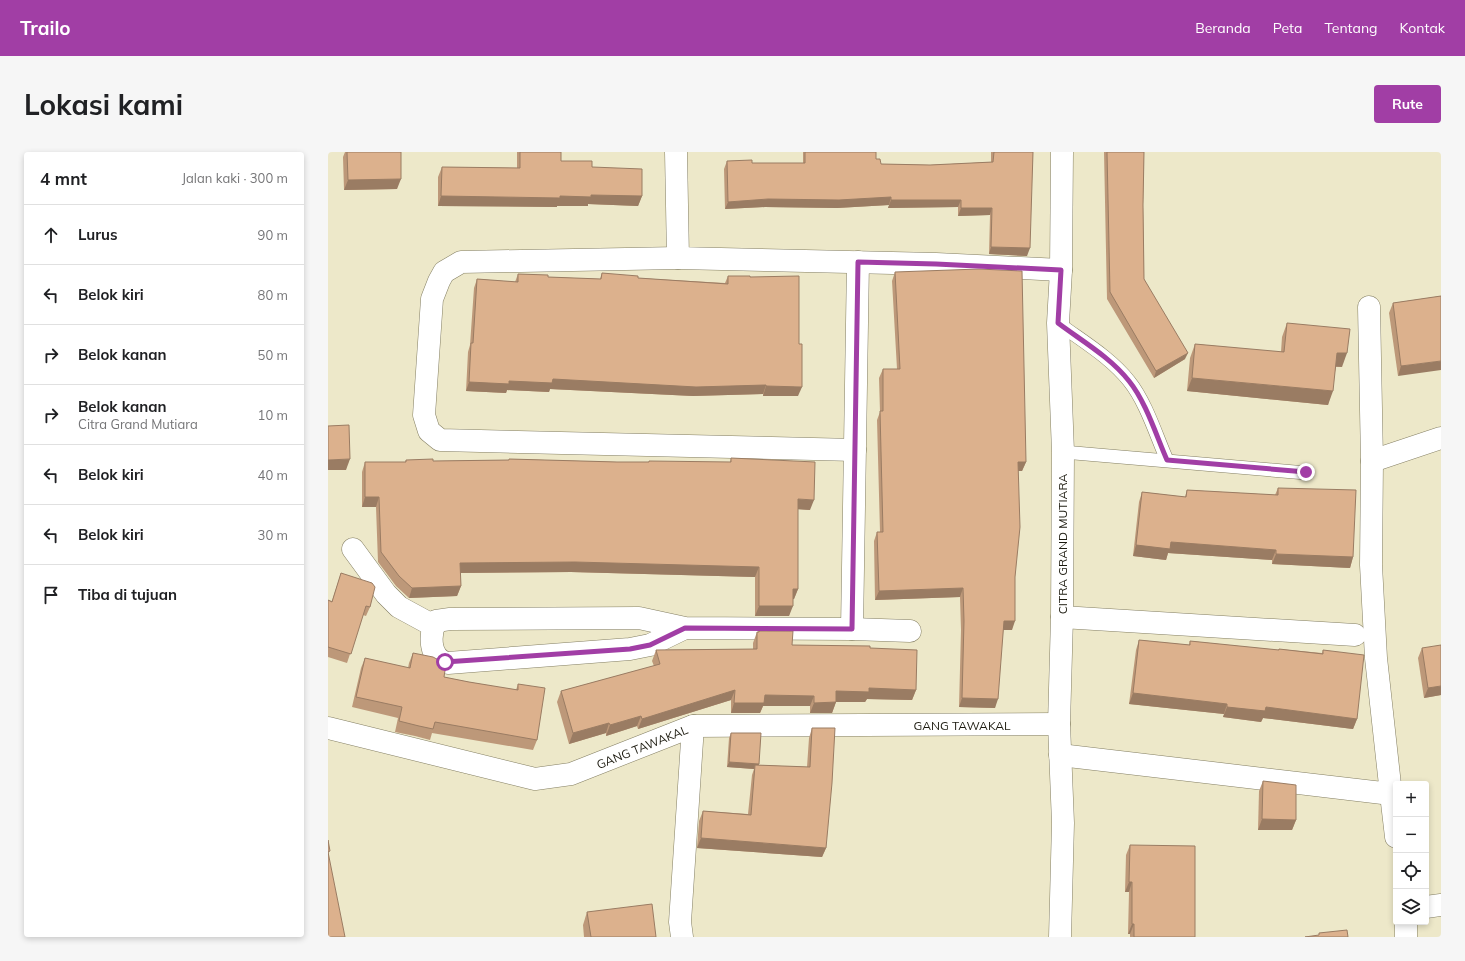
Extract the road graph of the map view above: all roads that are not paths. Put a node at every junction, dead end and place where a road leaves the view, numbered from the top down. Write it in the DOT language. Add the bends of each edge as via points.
graph roads {
  1 [pos="676,152"];
  2 [pos="1062,152"];
  3 [pos="678,258"];
  4 [pos="858,262"];
  5 [pos="1061,270"];
  6 [pos="1369,308"];
  7 [pos="1058,323"];
  8 [pos="1441,438"];
  9 [pos="855,450"];
  10 [pos="1063,452"];
  11 [pos="1167,460"];
  12 [pos="1372,461"];
  13 [pos="1306,472"];
  14 [pos="353,550"];
  15 [pos="1062,617"];
  16 [pos="434,626"];
  17 [pos="685,628"];
  18 [pos="852,629"];
  19 [pos="910,631"];
  20 [pos="1355,635"];
  21 [pos="1059,724"];
  22 [pos="693,726"];
  23 [pos="328,728"];
  24 [pos="1060,755"];
  25 [pos="1391,794"];
  26 [pos="1394,817"];
  27 [pos="1441,905"];
  28 [pos="1429,907"];
  29 [pos="1406,925"];
  30 [pos="682,937"];
  31 [pos="1060,937"];
  32 [pos="1406,937"];
  1 -- 3 [label="street"];
  2 -- 5 [label="street, CITRA GRAND MUTIARA"];
  3 -- 4 [label="street"];
  3 -- 9 [label="street" via="460,262 444,272 432,299 424,415 428,431 440,440"];
  4 -- 5 [label="street"];
  4 -- 9 [label="street"];
  5 -- 7 [label="street, CITRA GRAND MUTIARA"];
  6 -- 12 [label="street"];
  7 -- 10 [label="street, CITRA GRAND MUTIARA"];
  7 -- 11 [label="lane" via="1115,366 1130,381 1142,401"];
  8 -- 12 [label="street"];
  9 -- 18 [label="street"];
  10 -- 11 [label="lane"];
  10 -- 15 [label="street, CITRA GRAND MUTIARA"];
  11 -- 13 [label="lane"];
  12 -- 25 [label="street" via="1371,565 1376,658"];
  14 -- 16 [label="street" via="399,607"];
  15 -- 20 [label="street"];
  15 -- 21 [label="street, CITRA GRAND MUTIARA"];
  16 -- 17 [label="street" via="436,621 441,620 639,618"];
  16 -- 17 [label="street" via="431,640 434,655 448,663 630,649 650,645"];
  17 -- 18 [label="street"];
  18 -- 19 [label="street"];
  21 -- 22 [label="street, GANG TAWAKAL"];
  21 -- 24 [label="street, CITRA GRAND MUTIARA"];
  22 -- 23 [label="street, GANG TAWAKAL" via="571,774 535,778"];
  22 -- 30 [label="street" via="680,922"];
  24 -- 25 [label="street"];
  24 -- 31 [label="street, CITRA GRAND MUTIARA" via="1063,823"];
  25 -- 26 [label="street"];
  27 -- 28 [label="street"];
  29 -- 32 [label="street"];
}
